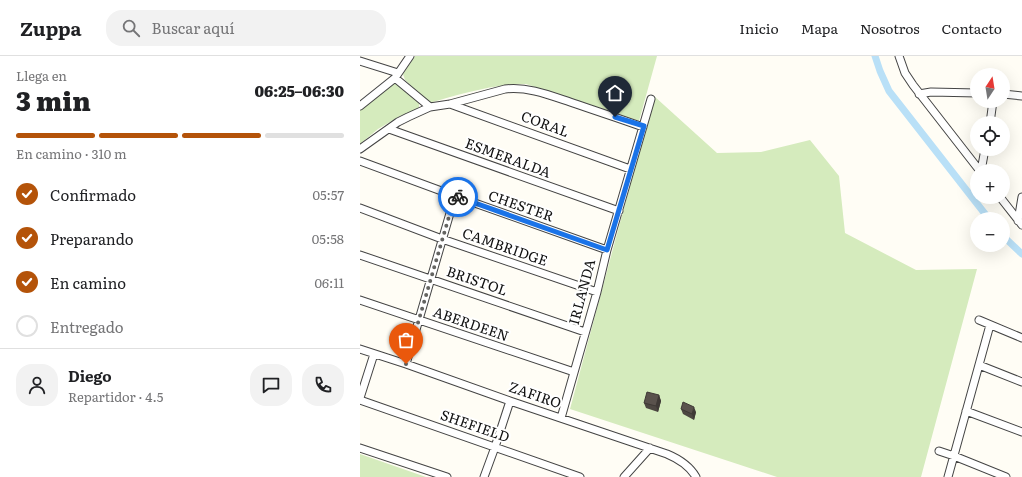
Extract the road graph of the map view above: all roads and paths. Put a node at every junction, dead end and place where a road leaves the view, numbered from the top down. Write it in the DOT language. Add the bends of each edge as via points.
graph roads {
  1 [pos="410,56"];
  2 [pos="899,56"];
  3 [pos="360,60"];
  4 [pos="397,76"];
  5 [pos="970,93"];
  6 [pos="919,94"];
  7 [pos="1010,95"];
  8 [pos="1022,96"];
  9 [pos="651,99"];
  10 [pos="450,104"];
  11 [pos="360,105"];
  12 [pos="430,107"];
  13 [pos="644,126"];
  14 [pos="389,129"];
  15 [pos="360,149"];
  16 [pos="360,161"];
  17 [pos="974,164"];
  18 [pos="630,169"];
  19 [pos="455,196"];
  20 [pos="1022,197"];
  21 [pos="1005,204"];
  22 [pos="360,208"];
  23 [pos="619,211"];
  24 [pos="1020,223"];
  25 [pos="442,239"];
  26 [pos="607,250"];
  27 [pos="360,255"];
  28 [pos="431,279"];
  29 [pos="597,292"];
  30 [pos="360,300"];
  31 [pos="419,320"];
  32 [pos="979,320"];
  33 [pos="990,325"];
  34 [pos="585,332"];
  35 [pos="1022,338"];
  36 [pos="360,349"];
  37 [pos="374,354"];
  38 [pos="406,364"];
  39 [pos="979,365"];
  40 [pos="574,372"];
  41 [pos="1022,382"];
  42 [pos="360,399"];
  43 [pos="510,401"];
  44 [pos="966,411"];
  45 [pos="561,418"];
  46 [pos="1022,432"];
  47 [pos="495,447"];
  48 [pos="360,448"];
  49 [pos="650,448"];
  50 [pos="939,451"];
  51 [pos="954,456"];
  52 [pos="692,475"];
  53 [pos="447,477"];
  54 [pos="484,477"];
  55 [pos="580,477"];
  56 [pos="624,477"];
  57 [pos="948,477"];
  58 [pos="1006,477"];
  1 -- 4 [label="street"];
  2 -- 6 [label="street" via="905,74"];
  3 -- 4 [label="street"];
  4 -- 11 [label="street"];
  4 -- 12 [label="street"];
  5 -- 6 [label="street"];
  6 -- 17 [label="street"];
  7 -- 8 [label="street"];
  9 -- 13 [label="street, IRLANDA"];
  10 -- 12 [label="street"];
  10 -- 13 [label="street" via="505,89 520,88"];
  10 -- 18 [label="street, CORAL"];
  12 -- 14 [label="street"];
  13 -- 18 [label="street, IRLANDA"];
  14 -- 15 [label="street"];
  14 -- 23 [label="street, ESMERALDA"];
  16 -- 19 [label="street, CHESTER"];
  18 -- 23 [label="street, IRLANDA"];
  19 -- 25 [label="street"];
  19 -- 26 [label="street, CHESTER"];
  20 -- 24 [label="street"];
  21 -- 24 [label="street"];
  22 -- 25 [label="street, CAMBRIDGE"];
  23 -- 26 [label="street, IRLANDA"];
  25 -- 28 [label="street"];
  25 -- 29 [label="street, CAMBRIDGE"];
  26 -- 29 [label="street, IRLANDA"];
  27 -- 28 [label="street, BRISTOL"];
  28 -- 31 [label="street"];
  28 -- 34 [label="street, BRISTOL"];
  29 -- 34 [label="street, IRLANDA"];
  30 -- 31 [label="street, ABERDEEN"];
  31 -- 38 [label="street"];
  31 -- 40 [label="street, ABERDEEN"];
  32 -- 33 [label="street"];
  33 -- 35 [label="street"];
  33 -- 39 [label="street"];
  34 -- 40 [label="street, IRLANDA"];
  36 -- 37 [label="street, ZAFIRO"];
  37 -- 38 [label="street, ZAFIRO"];
  37 -- 42 [label="street"];
  38 -- 43 [label="street, ZAFIRO"];
  39 -- 41 [label="street"];
  39 -- 44 [label="street"];
  40 -- 45 [label="street, IRLANDA"];
  42 -- 47 [label="street, SHEFIELD"];
  43 -- 45 [label="street, ZAFIRO"];
  43 -- 47 [label="street"];
  44 -- 46 [label="street"];
  44 -- 51 [label="street"];
  45 -- 49 [label="street, ZAFIRO"];
  47 -- 54 [label="street"];
  47 -- 55 [label="street, SHEFIELD"];
  48 -- 53 [label="street"];
  49 -- 52 [label="street, ZAFIRO" via="679,459 688,466"];
  49 -- 56 [label="street"];
  50 -- 51 [label="street"];
  51 -- 57 [label="street"];
  51 -- 58 [label="street"];
}
